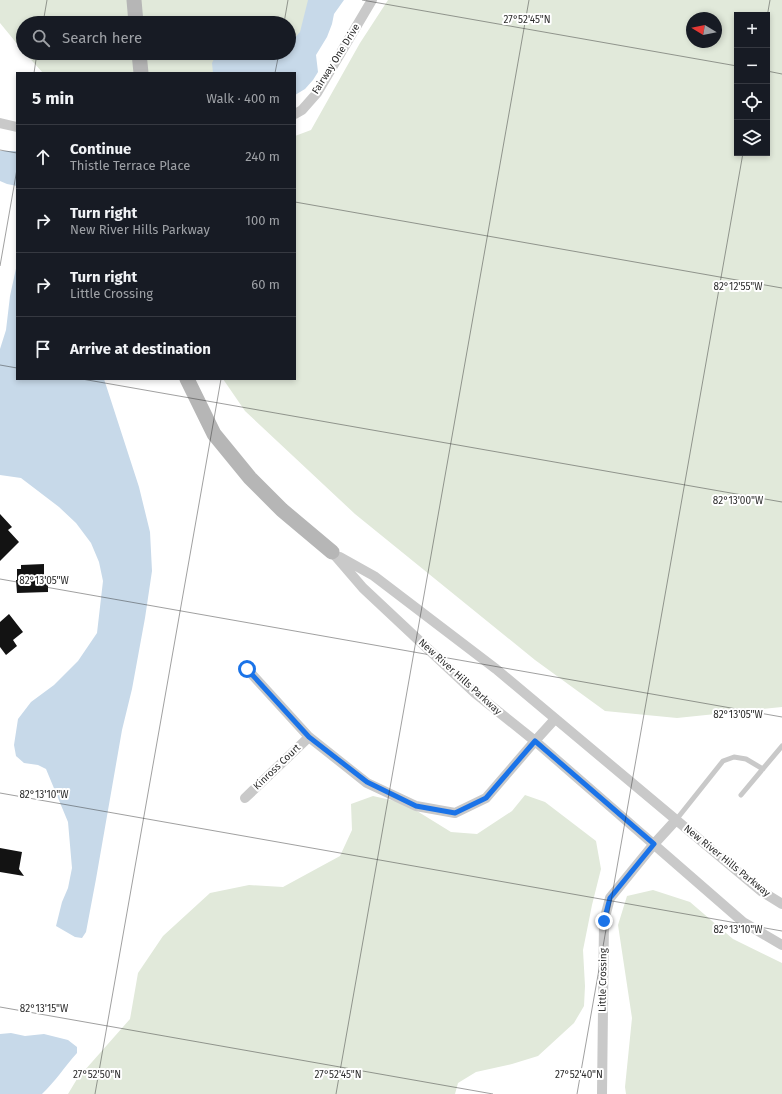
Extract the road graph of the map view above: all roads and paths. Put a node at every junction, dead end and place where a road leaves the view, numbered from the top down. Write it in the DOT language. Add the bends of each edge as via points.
graph roads {
  1 [pos="134,0"];
  2 [pos="372,0"];
  3 [pos="135,16"];
  4 [pos="140,60"];
  5 [pos="141,72"];
  6 [pos="296,113"];
  7 [pos="0,122"];
  8 [pos="16,127"];
  9 [pos="187,380"];
  10 [pos="332,552"];
  11 [pos="247,669"];
  12 [pos="555,719"];
  13 [pos="309,737"];
  14 [pos="535,741"];
  15 [pos="782,746"];
  16 [pos="763,769"];
  17 [pos="741,795"];
  18 [pos="245,798"];
  19 [pos="676,820"];
  20 [pos="654,844"];
  21 [pos="782,904"];
  22 [pos="782,945"];
  23 [pos="602,1094"];
  1 -- 3 [label="street"];
  2 -- 6 [label="street, Fairway One Drive" via="317,93"];
  4 -- 5 [label="street"];
  7 -- 8 [label="street"];
  9 -- 10 [label="street, New River Hills Parkway" via="214,434 250,478 282,510"];
  10 -- 12 [label="street, New River Hills Parkway" via="374,576 496,669"];
  10 -- 14 [label="street, New River Hills Parkway" via="363,588 475,694"];
  11 -- 13 [label="street"];
  12 -- 14 [label="street"];
  12 -- 19 [label="street, New River Hills Parkway"];
  13 -- 14 [label="street" via="367,782 416,806 455,813 486,798"];
  13 -- 18 [label="street, Kinross Court"];
  14 -- 20 [label="street, New River Hills Parkway"];
  15 -- 16 [label="lane"];
  16 -- 17 [label="lane"];
  16 -- 19 [label="lane" via="746,759 734,757 723,762"];
  19 -- 20 [label="street, Little Crossing"];
  19 -- 21 [label="street, New River Hills Parkway" via="761,891"];
  20 -- 22 [label="street, New River Hills Parkway" via="743,922"];
  20 -- 23 [label="street, Little Crossing" via="610,898 604,921"];
}
